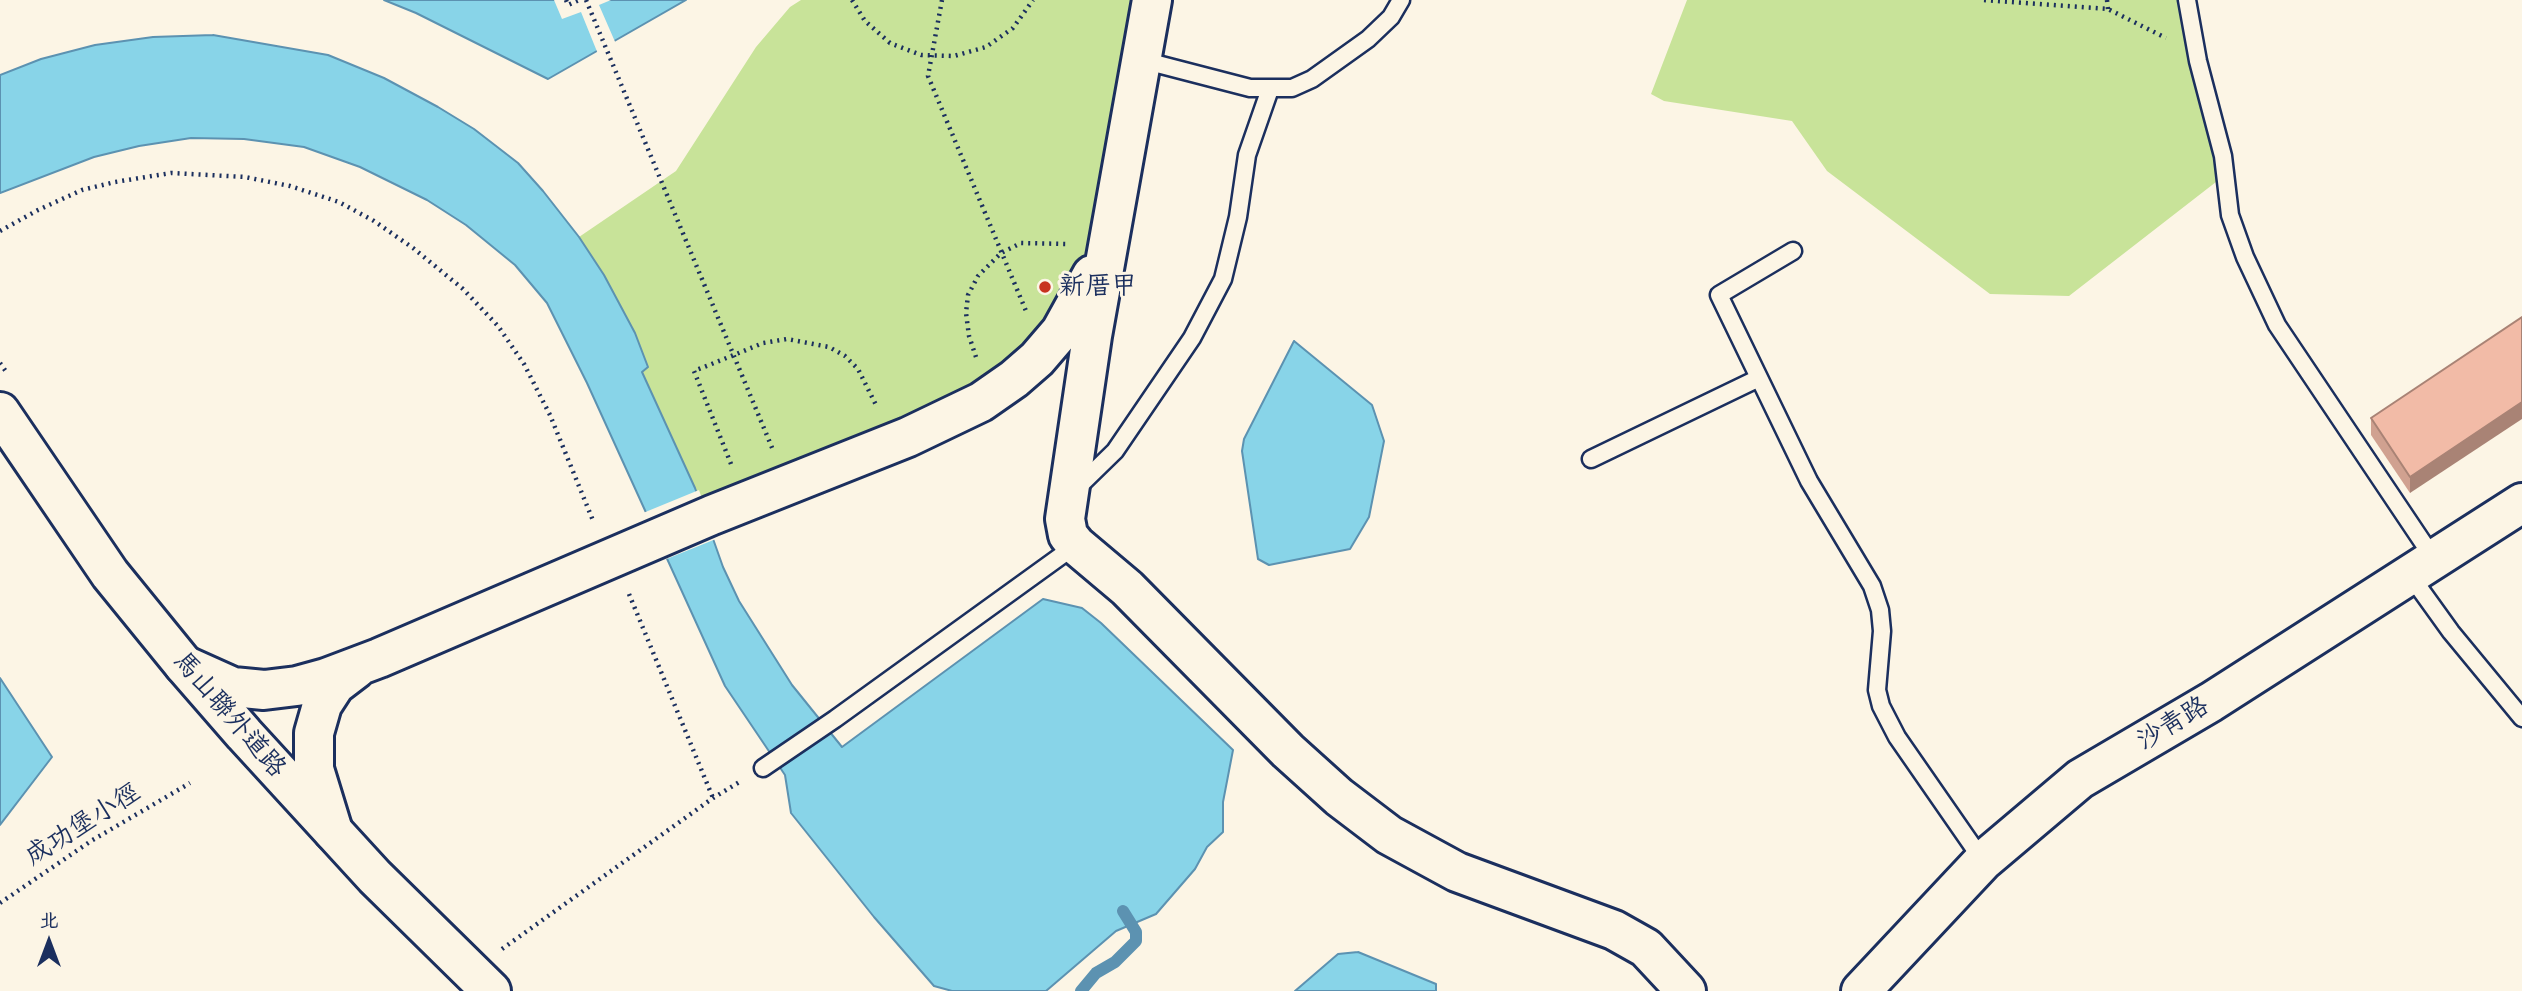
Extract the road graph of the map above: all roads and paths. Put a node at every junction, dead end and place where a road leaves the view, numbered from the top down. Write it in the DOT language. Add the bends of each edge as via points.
graph roads {
  1 [pos="566,0"];
  2 [pos="579,0"];
  3 [pos="586,0"];
  4 [pos="852,0"];
  5 [pos="942,0"];
  6 [pos="1033,0"];
  7 [pos="1152,0"];
  8 [pos="1401,0"];
  9 [pos="1984,0"];
  10 [pos="2107,0"];
  11 [pos="2187,0"];
  12 [pos="2108,9"];
  13 [pos="932,55"];
  14 [pos="1142,60"];
  15 [pos="2198,61"];
  16 [pos="1270,89"];
  17 [pos="0,231"];
  18 [pos="1093,245"];
  19 [pos="1793,251"];
  20 [pos="1001,253"];
  21 [pos="1026,313"];
  22 [pos="734,355"];
  23 [pos="978,361"];
  24 [pos="1759,378"];
  25 [pos="878,411"];
  26 [pos="0,412"];
  27 [pos="774,452"];
  28 [pos="1591,459"];
  29 [pos="733,469"];
  30 [pos="1069,496"];
  31 [pos="2522,503"];
  32 [pos="605,542"];
  33 [pos="1076,545"];
  34 [pos="2422,567"];
  35 [pos="379,658"];
  36 [pos="184,665"];
  37 [pos="297,686"];
  38 [pos="2522,718"];
  39 [pos="272,765"];
  40 [pos="763,768"];
  41 [pos="190,783"];
  42 [pos="713,798"];
  43 [pos="333,831"];
  44 [pos="1983,862"];
  45 [pos="0,903"];
  46 [pos="481,981"];
  47 [pos="1686,991"];
  48 [pos="1861,991"];
  1 -- 2 [label="path" via="568,5"];
  3 -- 22 [label="path"];
  4 -- 13 [label="path" via="865,21 890,43"];
  5 -- 13 [label="path"];
  6 -- 13 [label="path" via="1013,28 986,47 954,56"];
  7 -- 14 [label="street"];
  8 -- 16 [label="lane" via="1368,39 1312,79 1292,88"];
  9 -- 12 [label="path"];
  10 -- 12 [label="path"];
  11 -- 15 [label="lane"];
  12 -- 15 [label="path" via="2162,36"];
  13 -- 20 [label="path" via="928,76"];
  14 -- 16 [label="lane"];
  14 -- 18 [label="street"];
  15 -- 34 [label="lane" via="2222,156 2231,215 2245,257 2277,326"];
  16 -- 30 [label="lane" via="1247,155 1223,279 1192,338 1115,451"];
  17 -- 32 [label="path" via="82,190 171,173 245,177 339,202 413,248 463,289 498,326 550,415"];
  18 -- 20 [label="path" via="1021,243"];
  18 -- 30 [label="street"];
  18 -- 32 [label="street" via="1082,297 1061,331 1037,359 981,402 649,542"];
  19 -- 24 [label="lane" via="1719,295"];
  20 -- 21 [label="path"];
  20 -- 23 [label="path" via="978,276 968,295 969,336"];
  22 -- 25 [label="path" via="787,340 829,347 858,369"];
  22 -- 27 [label="path"];
  22 -- 29 [label="path" via="695,372"];
  24 -- 28 [label="lane"];
  24 -- 44 [label="lane" via="1809,481 1872,586 1882,631 1877,690 1881,706 1897,737"];
  26 -- 36 [label="street, 馬山聯外道路" via="110,574"];
  30 -- 33 [label="street" via="1065,528"];
  31 -- 34 [label="street, 沙青路"];
  32 -- 35 [label="street"];
  32 -- 42 [label="path"];
  33 -- 40 [label="lane"];
  33 -- 47 [label="street" via="1127,588 1313,774 1389,835 1457,872 1614,930 1646,947"];
  34 -- 38 [label="lane" via="2451,632"];
  34 -- 44 [label="street, 沙青路" via="2211,702 2080,779"];
  35 -- 37 [label="street"];
  35 -- 43 [label="street" via="335,685 322,705 314,733 314,769"];
  36 -- 37 [label="street" via="233,687"];
  36 -- 39 [label="street, 馬山聯外道路"];
  37 -- 39 [label="street" via="267,699 258,711 258,741"];
  39 -- 43 [label="street, 馬山聯外道路"];
  40 -- 42 [label="path"];
  41 -- 45 [label="path, 成功堡小徑" via="91,841"];
  42 -- 46 [label="path"];
  43 -- 46 [label="street, 馬山聯外道路"];
  44 -- 48 [label="street, 沙青路"];
}
